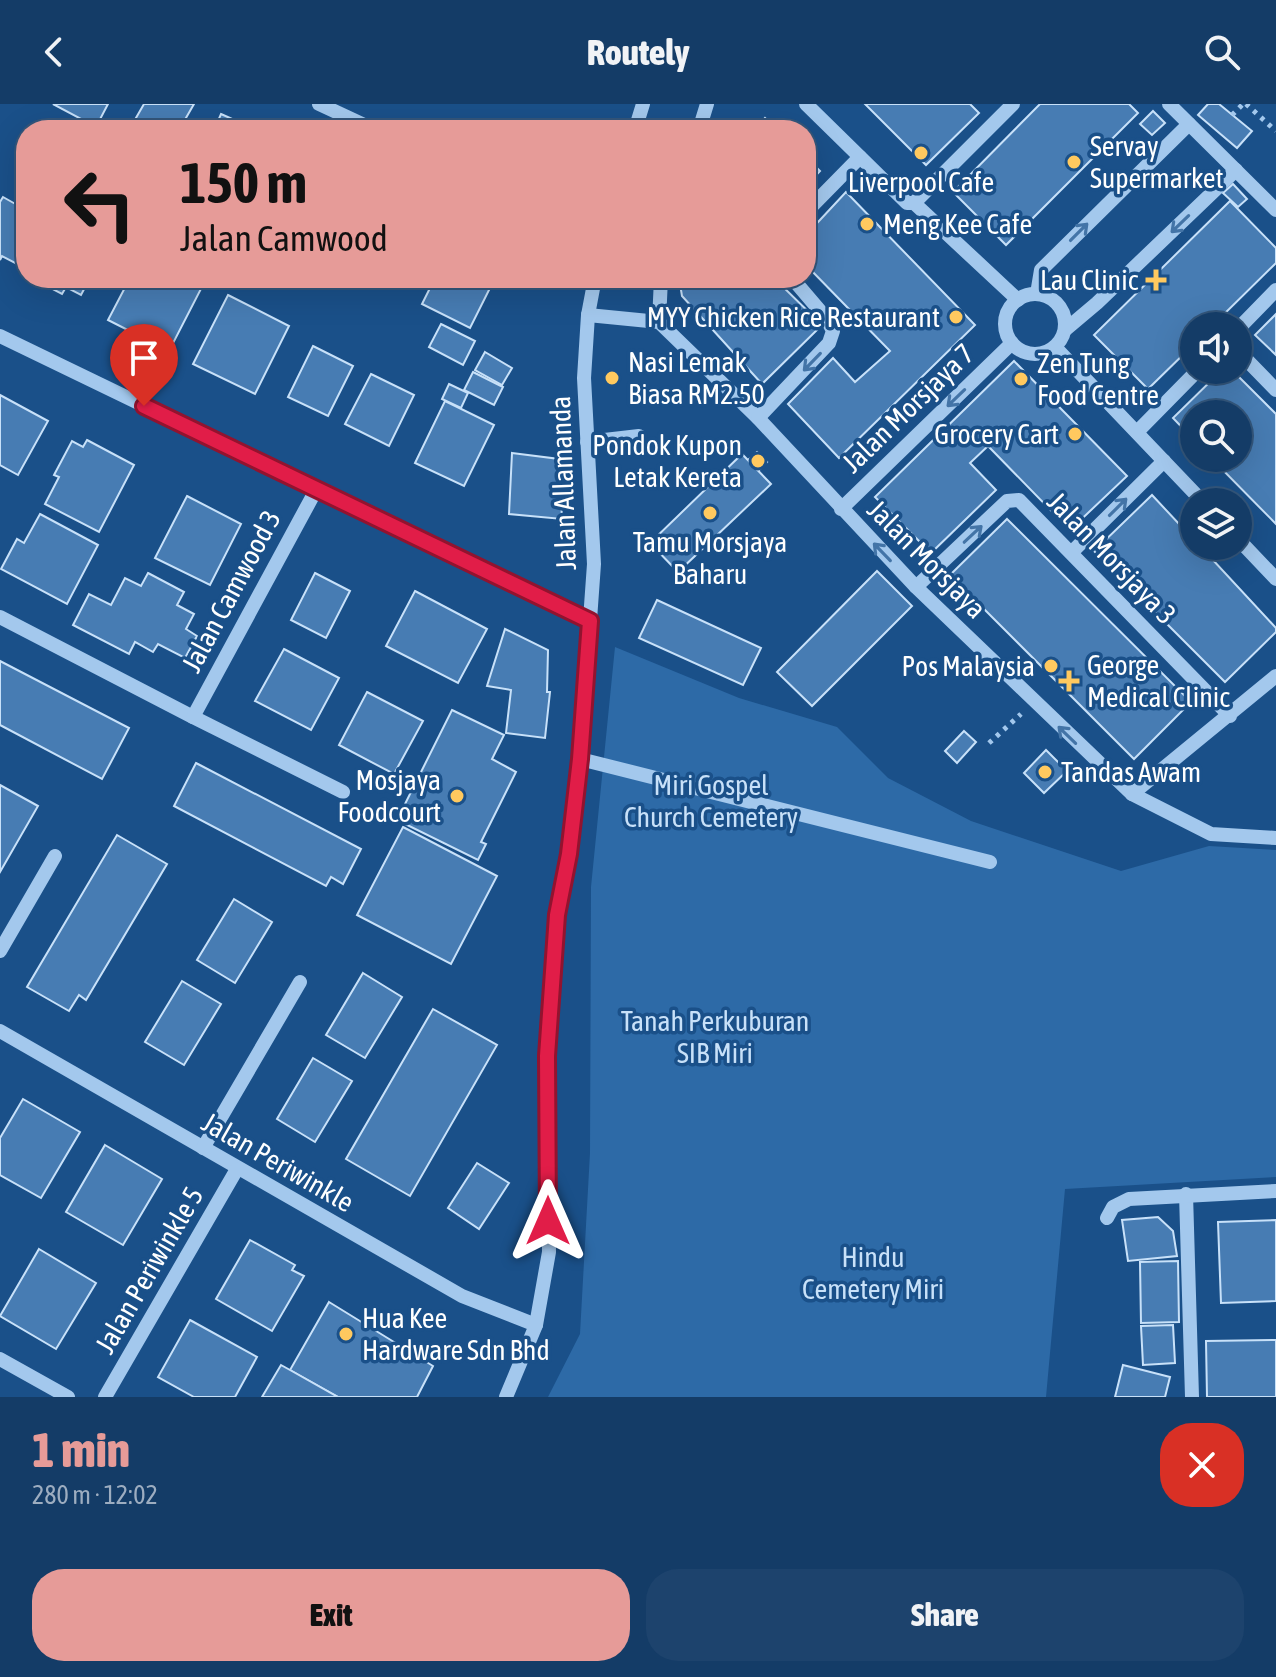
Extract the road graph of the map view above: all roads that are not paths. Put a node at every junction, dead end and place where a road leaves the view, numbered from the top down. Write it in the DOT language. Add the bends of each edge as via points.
graph roads {
  1 [pos="319,104"];
  2 [pos="806,104"];
  3 [pos="1013,104"];
  4 [pos="1169,104"];
  5 [pos="996,110"];
  6 [pos="353,120"];
  7 [pos="1189,124"];
  8 [pos="860,157"];
  9 [pos="1236,170"];
  10 [pos="816,202"];
  11 [pos="916,202"];
  12 [pos="1276,210"];
  13 [pos="593,288"];
  14 [pos="661,288"];
  15 [pos="801,288"];
  16 [pos="1276,290"];
  17 [pos="1037,294"];
  18 [pos="1018,300"];
  19 [pos="588,315"];
  20 [pos="1252,315"];
  21 [pos="659,322"];
  22 [pos="1065,330"];
  23 [pos="0,336"];
  24 [pos="1012,343"];
  25 [pos="1055,347"];
  26 [pos="1252,365"];
  27 [pos="1184,384"];
  28 [pos="1276,390"];
  29 [pos="758,418"];
  30 [pos="1137,432"];
  31 [pos="639,436"];
  32 [pos="587,442"];
  33 [pos="1164,461"];
  34 [pos="1190,488"];
  35 [pos="316,490"];
  36 [pos="841,509"];
  37 [pos="1072,552"];
  38 [pos="1252,554"];
  39 [pos="1276,579"];
  40 [pos="916,587"];
  41 [pos="0,617"];
  42 [pos="590,621"];
  43 [pos="1276,676"];
  44 [pos="1230,716"];
  45 [pos="193,717"];
  46 [pos="580,759"];
  47 [pos="343,792"];
  48 [pos="1132,794"];
  49 [pos="1276,838"];
  50 [pos="55,856"];
  51 [pos="990,862"];
  52 [pos="0,951"];
  53 [pos="300,982"];
  54 [pos="0,1031"];
  55 [pos="203,1148"];
  56 [pos="237,1169"];
  57 [pos="1276,1191"];
  58 [pos="1186,1194"];
  59 [pos="1107,1218"];
  60 [pos="536,1325"];
  61 [pos="0,1359"];
  62 [pos="68,1397"];
  63 [pos="105,1397"];
  64 [pos="506,1397"];
  65 [pos="1192,1397"];
  1 -- 6 [label="street"];
  2 -- 8 [label="street"];
  3 -- 5 [label="street"];
  4 -- 7 [label="street"];
  5 -- 11 [label="street"];
  7 -- 9 [label="street"];
  17 -- 7 [label="street, one-way" via="1041,270"];
  8 -- 10 [label="street"];
  8 -- 11 [label="street" via="907,203"];
  9 -- 12 [label="street"];
  9 -- 22 [label="street, one-way"];
  11 -- 18 [label="street"];
  13 -- 19 [label="street, Jalan Allamanda"];
  14 -- 21 [label="street"];
  15 -- 29 [label="street, one-way" via="833,331 829,343"];
  16 -- 20 [label="street"];
  17 -- 18 [label="street"];
  17 -- 22 [label="street" via="1056,302"];
  18 -- 24 [label="street" via="1006,316"];
  19 -- 21 [label="street"];
  19 -- 32 [label="street, Jalan Allamanda"];
  21 -- 29 [label="street, Jalan Morsjaya"];
  22 -- 25 [label="street"];
  23 -- 35 [label="street"];
  24 -- 25 [label="street" via="1038,355"];
  24 -- 36 [label="street, Jalan Morsjaya 7, one-way"];
  25 -- 30 [label="street"];
  26 -- 28 [label="street"];
  27 -- 30 [label="street"];
  29 -- 36 [label="street, Jalan Morsjaya"];
  30 -- 33 [label="street"];
  31 -- 32 [label="street"];
  32 -- 42 [label="street, Jalan Allamanda" via="594,564"];
  33 -- 34 [label="street"];
  37 -- 33 [label="street, one-way"];
  35 -- 42 [label="street"];
  35 -- 45 [label="street, Jalan Camwood 3"];
  40 -- 36 [label="street, Jalan Morsjaya, one-way"];
  40 -- 37 [label="street, Jalan Morsjaya 3, one-way" via="1007,501 1019,500"];
  37 -- 44 [label="street, Jalan Morsjaya 3"];
  38 -- 39 [label="street"];
  48 -- 40 [label="street, Jalan Morsjaya, one-way"];
  41 -- 45 [label="street, Jalan Camwood 3"];
  42 -- 46 [label="street, Jalan Allamanda"];
  43 -- 44 [label="street"];
  44 -- 48 [label="street"];
  45 -- 47 [label="street, Jalan Camwood 3"];
  46 -- 51 [label="street"];
  46 -- 60 [label="street, Jalan Allamanda" via="555,943 547,1056 549,1252"];
  48 -- 49 [label="street, Jalan Morsjaya" via="1211,834"];
  50 -- 52 [label="street"];
  53 -- 55 [label="street"];
  54 -- 55 [label="street, Jalan Periwinkle"];
  55 -- 56 [label="street, Jalan Periwinkle"];
  56 -- 60 [label="street, Jalan Periwinkle" via="462,1296"];
  56 -- 63 [label="street, Jalan Periwinkle 5"];
  57 -- 58 [label="street"];
  58 -- 59 [label="street" via="1129,1199 1113,1207"];
  58 -- 65 [label="street"];
  60 -- 64 [label="street, Jalan Allamanda"];
  61 -- 62 [label="street"];
}
